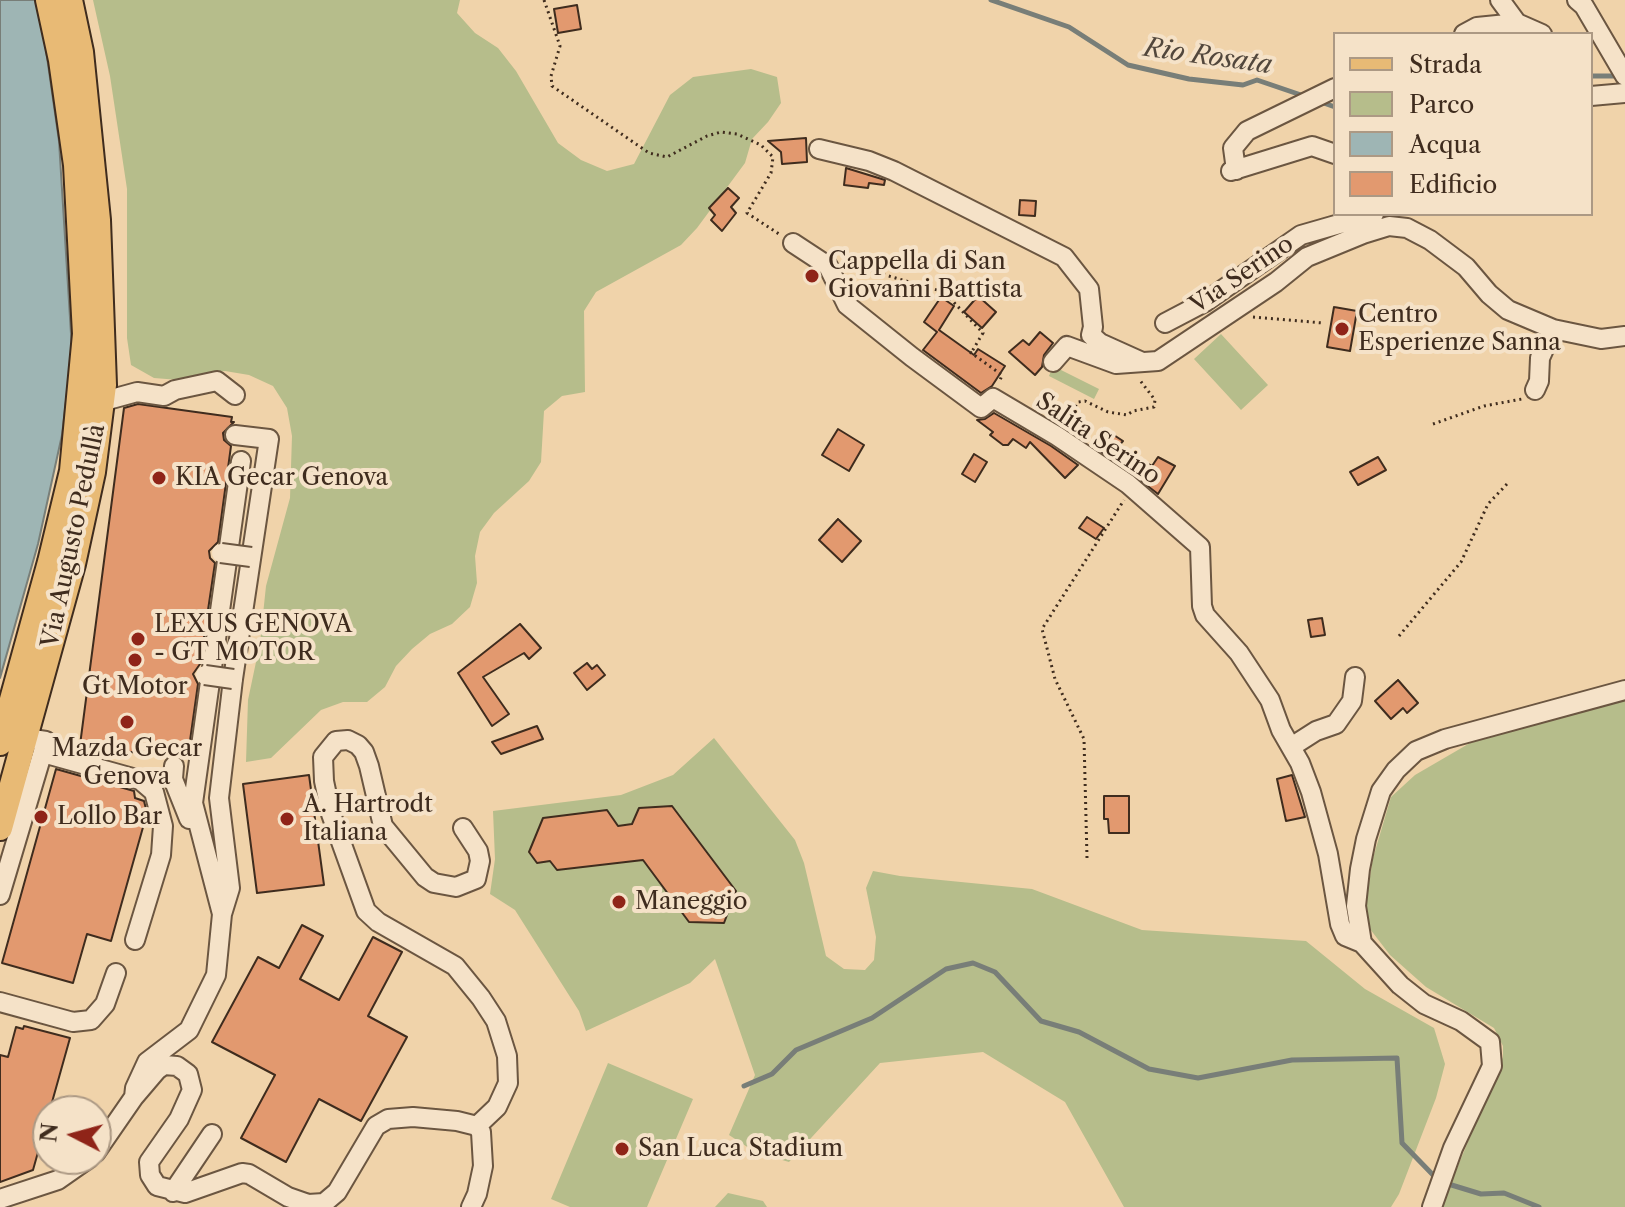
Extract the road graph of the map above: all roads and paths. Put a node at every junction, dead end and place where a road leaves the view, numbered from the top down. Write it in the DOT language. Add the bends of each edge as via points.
graph roads {
  1 [pos="48,0"];
  2 [pos="70,0"];
  3 [pos="544,0"];
  4 [pos="1500,0"];
  5 [pos="1577,0"];
  6 [pos="1517,23"];
  7 [pos="1468,32"];
  8 [pos="1537,32"];
  9 [pos="1593,49"];
  10 [pos="1611,53"];
  11 [pos="1625,76"];
  12 [pos="1333,89"];
  13 [pos="1625,93"];
  14 [pos="1593,96"];
  15 [pos="819,149"];
  16 [pos="1333,153"];
  17 [pos="1367,216"];
  18 [pos="793,243"];
  19 [pos="828,266"];
  20 [pos="1205,302"];
  21 [pos="1218,320"];
  22 [pos="1165,323"];
  23 [pos="1323,323"];
  24 [pos="1553,329"];
  25 [pos="1625,336"];
  26 [pos="1053,362"];
  27 [pos="1136,363"];
  28 [pos="1535,390"];
  29 [pos="235,395"];
  30 [pos="993,398"];
  31 [pos="108,400"];
  32 [pos="1433,424"];
  33 [pos="235,435"];
  34 [pos="1057,436"];
  35 [pos="241,461"];
  36 [pos="1507,484"];
  37 [pos="1132,486"];
  38 [pos="221,553"];
  39 [pos="251,557"];
  40 [pos="1399,636"];
  41 [pos="205,675"];
  42 [pos="1355,677"];
  43 [pos="233,679"];
  44 [pos="1623,689"];
  45 [pos="0,743"];
  46 [pos="38,744"];
  47 [pos="1291,747"];
  48 [pos="174,766"];
  49 [pos="0,828"];
  50 [pos="463,828"];
  51 [pos="1087,858"];
  52 [pos="210,869"];
  53 [pos="0,895"];
  54 [pos="222,914"];
  55 [pos="135,940"];
  56 [pos="1362,943"];
  57 [pos="116,973"];
  58 [pos="0,1002"];
  59 [pos="134,1097"];
  60 [pos="477,1126"];
  61 [pos="112,1129"];
  62 [pos="212,1134"];
  63 [pos="66,1175"];
  64 [pos="173,1192"];
  65 [pos="0,1199"];
  66 [pos="471,1207"];
  67 [pos="1432,1207"];
  1 -- 45 [label="main road, Via Augusto Pedullà" via="76,165 85,334 72,471"];
  2 -- 46 [label="main road, Via Augusto Pedullà" via="81,52 98,220 104,385 93,472"];
  3 -- 18 [label="path" via="560,46 552,86 649,153 667,157 721,132 761,145 773,157 771,173 747,213"];
  4 -- 6 [label="street"];
  5 -- 10 [label="street"];
  6 -- 7 [label="street"];
  6 -- 8 [label="street"];
  9 -- 10 [label="street"];
  10 -- 11 [label="street"];
  12 -- 16 [label="street" via="1247,131 1233,148 1234,170 1312,146"];
  13 -- 14 [label="street"];
  15 -- 27 [label="street" via="894,171 1064,257 1089,289 1091,335"];
  17 -- 20 [label="street" via="1301,235"];
  18 -- 19 [label="street"];
  19 -- 30 [label="street, Salita Serino" via="847,305 912,357 981,408"];
  19 -- 30 [label="path" via="861,268 944,292 983,333 971,353 1002,375"];
  20 -- 21 [label="street"];
  20 -- 22 [label="street"];
  21 -- 23 [label="path"];
  21 -- 24 [label="street, Via Serino" via="1307,257 1389,226 1430,240 1508,310"];
  21 -- 27 [label="street, Via Serino" via="1158,361"];
  24 -- 25 [label="street, Via Serino" via="1601,339"];
  24 -- 28 [label="street" via="1540,358"];
  26 -- 27 [label="street" via="1067,346 1116,364"];
  27 -- 34 [label="path" via="1132,372 1155,400 1154,407 1127,415 1078,402"];
  28 -- 32 [label="path" via="1522,399"];
  29 -- 31 [label="street" via="217,381 164,396 137,392"];
  30 -- 34 [label="street, Salita Serino"];
  33 -- 39 [label="street" via="269,439"];
  34 -- 37 [label="street, Salita Serino"];
  35 -- 52 [label="street" via="193,803"];
  36 -- 40 [label="path" via="1488,504 1461,562"];
  37 -- 47 [label="street, Salita Serino" via="1200,547 1205,615 1270,700"];
  37 -- 51 [label="path" via="1042,629 1055,679 1084,739"];
  38 -- 39 [label="street, bridge"];
  39 -- 43 [label="street"];
  41 -- 43 [label="street, bridge"];
  42 -- 47 [label="street" via="1352,701 1336,724"];
  43 -- 54 [label="street" via="219,798 230,888"];
  44 -- 56 [label="street" via="1445,739 1416,751 1396,770 1381,791 1363,854 1356,906"];
  46 -- 49 [label="main road, Via Augusto Pedullà"];
  46 -- 53 [label="street, Via Augusto Pedullà"];
  46 -- 55 [label="street" via="140,780 154,792 163,826 161,855"];
  47 -- 56 [label="street, Salita Serino" via="1328,854 1340,924 1345,936"];
  48 -- 52 [label="street" via="173,779"];
  50 -- 60 [label="street" via="478,851 476,879 456,887 434,883 383,826 369,766 358,745 336,741 323,757 331,814 366,911 455,966 496,1021 507,1056 508,1083 497,1107"];
  52 -- 54 [label="street"];
  54 -- 59 [label="street" via="216,975 189,1030 147,1062"];
  56 -- 67 [label="street, Salita Serino" via="1424,1004 1490,1042 1492,1066"];
  57 -- 58 [label="street" via="105,1004 91,1020 73,1022"];
  59 -- 61 [label="street"];
  59 -- 64 [label="street" via="164,1065 185,1069 192,1082 188,1101 149,1162 153,1181"];
  60 -- 64 [label="street" via="413,1117 381,1122 337,1192 324,1203 288,1197 242,1173 193,1191"];
  60 -- 66 [label="street" via="483,1166"];
  62 -- 64 [label="street"];
  63 -- 65 [label="street"];
}
